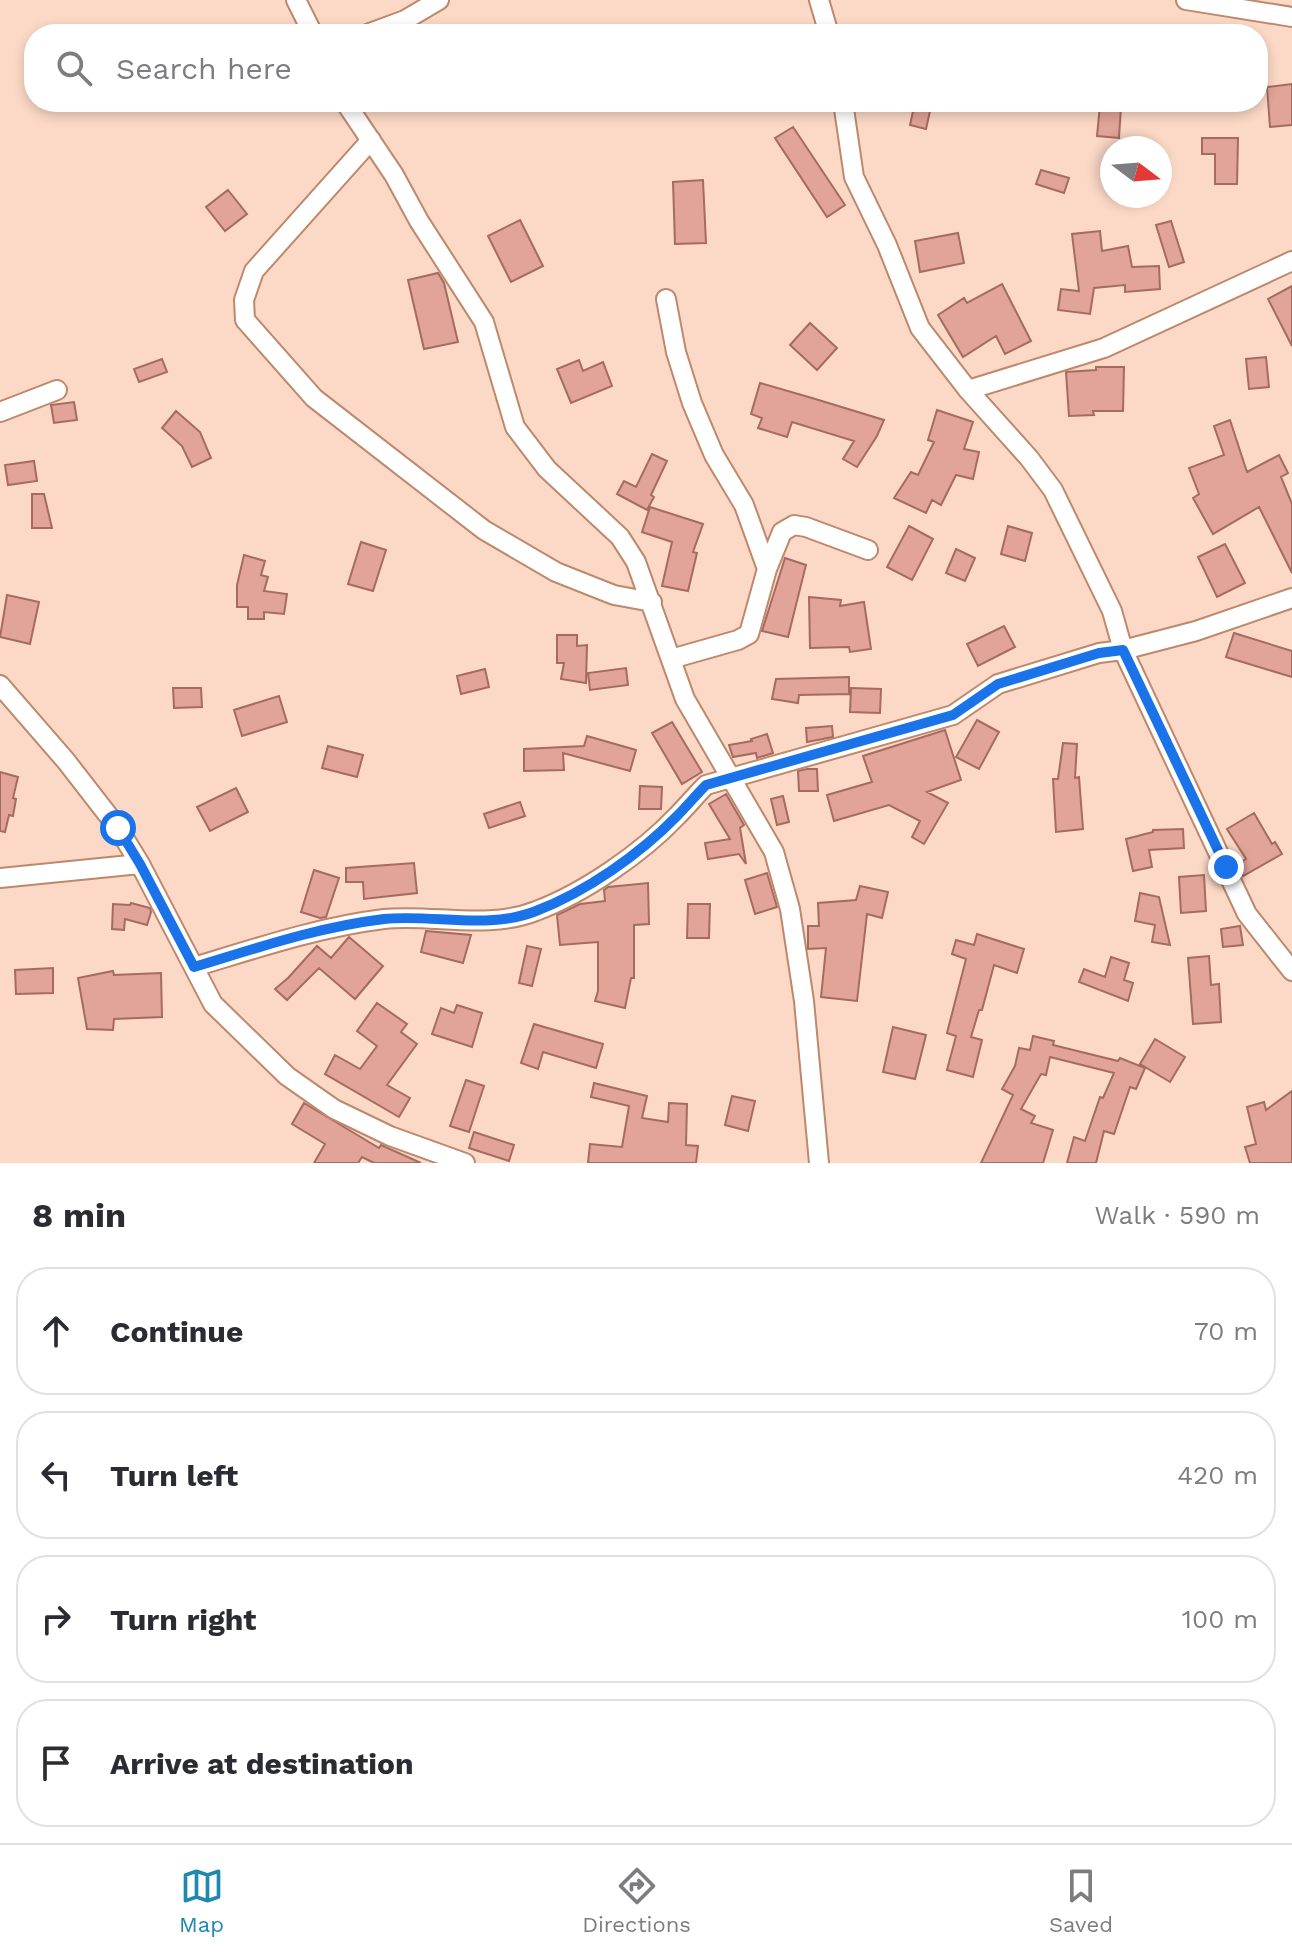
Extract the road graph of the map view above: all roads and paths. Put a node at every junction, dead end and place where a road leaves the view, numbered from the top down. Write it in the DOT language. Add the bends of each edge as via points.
graph roads {
  1 [pos="296,0"];
  2 [pos="439,0"];
  3 [pos="819,0"];
  4 [pos="1186,0"];
  5 [pos="1292,17"];
  6 [pos="308,24"];
  7 [pos="394,24"];
  8 [pos="826,24"];
  9 [pos="352,112"];
  10 [pos="844,112"];
  11 [pos="371,140"];
  12 [pos="1292,261"];
  13 [pos="666,299"];
  14 [pos="57,390"];
  15 [pos="968,390"];
  16 [pos="0,412"];
  17 [pos="868,550"];
  18 [pos="767,569"];
  19 [pos="1292,598"];
  20 [pos="652,602"];
  21 [pos="1123,650"];
  22 [pos="671,659"];
  23 [pos="0,685"];
  24 [pos="732,776"];
  25 [pos="140,864"];
  26 [pos="0,878"];
  27 [pos="194,967"];
  28 [pos="1292,971"];
  29 [pos="465,1163"];
  30 [pos="819,1163"];
  1 -- 6 [label="street"];
  2 -- 7 [label="street"];
  3 -- 8 [label="street"];
  4 -- 5 [label="street"];
  9 -- 11 [label="street"];
  10 -- 15 [label="street" via="854,177 920,328"];
  11 -- 20 [label="street" via="484,322 515,427 547,469 620,537"];
  11 -- 20 [label="street" via="254,271 244,300 245,320 314,398 484,530 556,572 614,595"];
  12 -- 15 [label="street" via="1104,348"];
  13 -- 18 [label="street" via="692,403 714,455 744,505"];
  14 -- 16 [label="street"];
  15 -- 21 [label="street" via="1053,490 1112,611"];
  17 -- 18 [label="street" via="794,525 782,532"];
  18 -- 22 [label="street" via="749,634"];
  19 -- 21 [label="street"];
  20 -- 22 [label="street"];
  21 -- 24 [label="street" via="998,684 953,715"];
  21 -- 28 [label="street" via="1247,914"];
  22 -- 24 [label="street" via="685,699"];
  23 -- 25 [label="street" via="66,761"];
  24 -- 27 [label="street" via="706,785 629,859 535,912 481,919 385,919 313,931"];
  24 -- 30 [label="street" via="774,852 790,909"];
  25 -- 26 [label="street"];
  25 -- 27 [label="street"];
  27 -- 29 [label="street" via="213,1004 287,1076 334,1109"];
}
